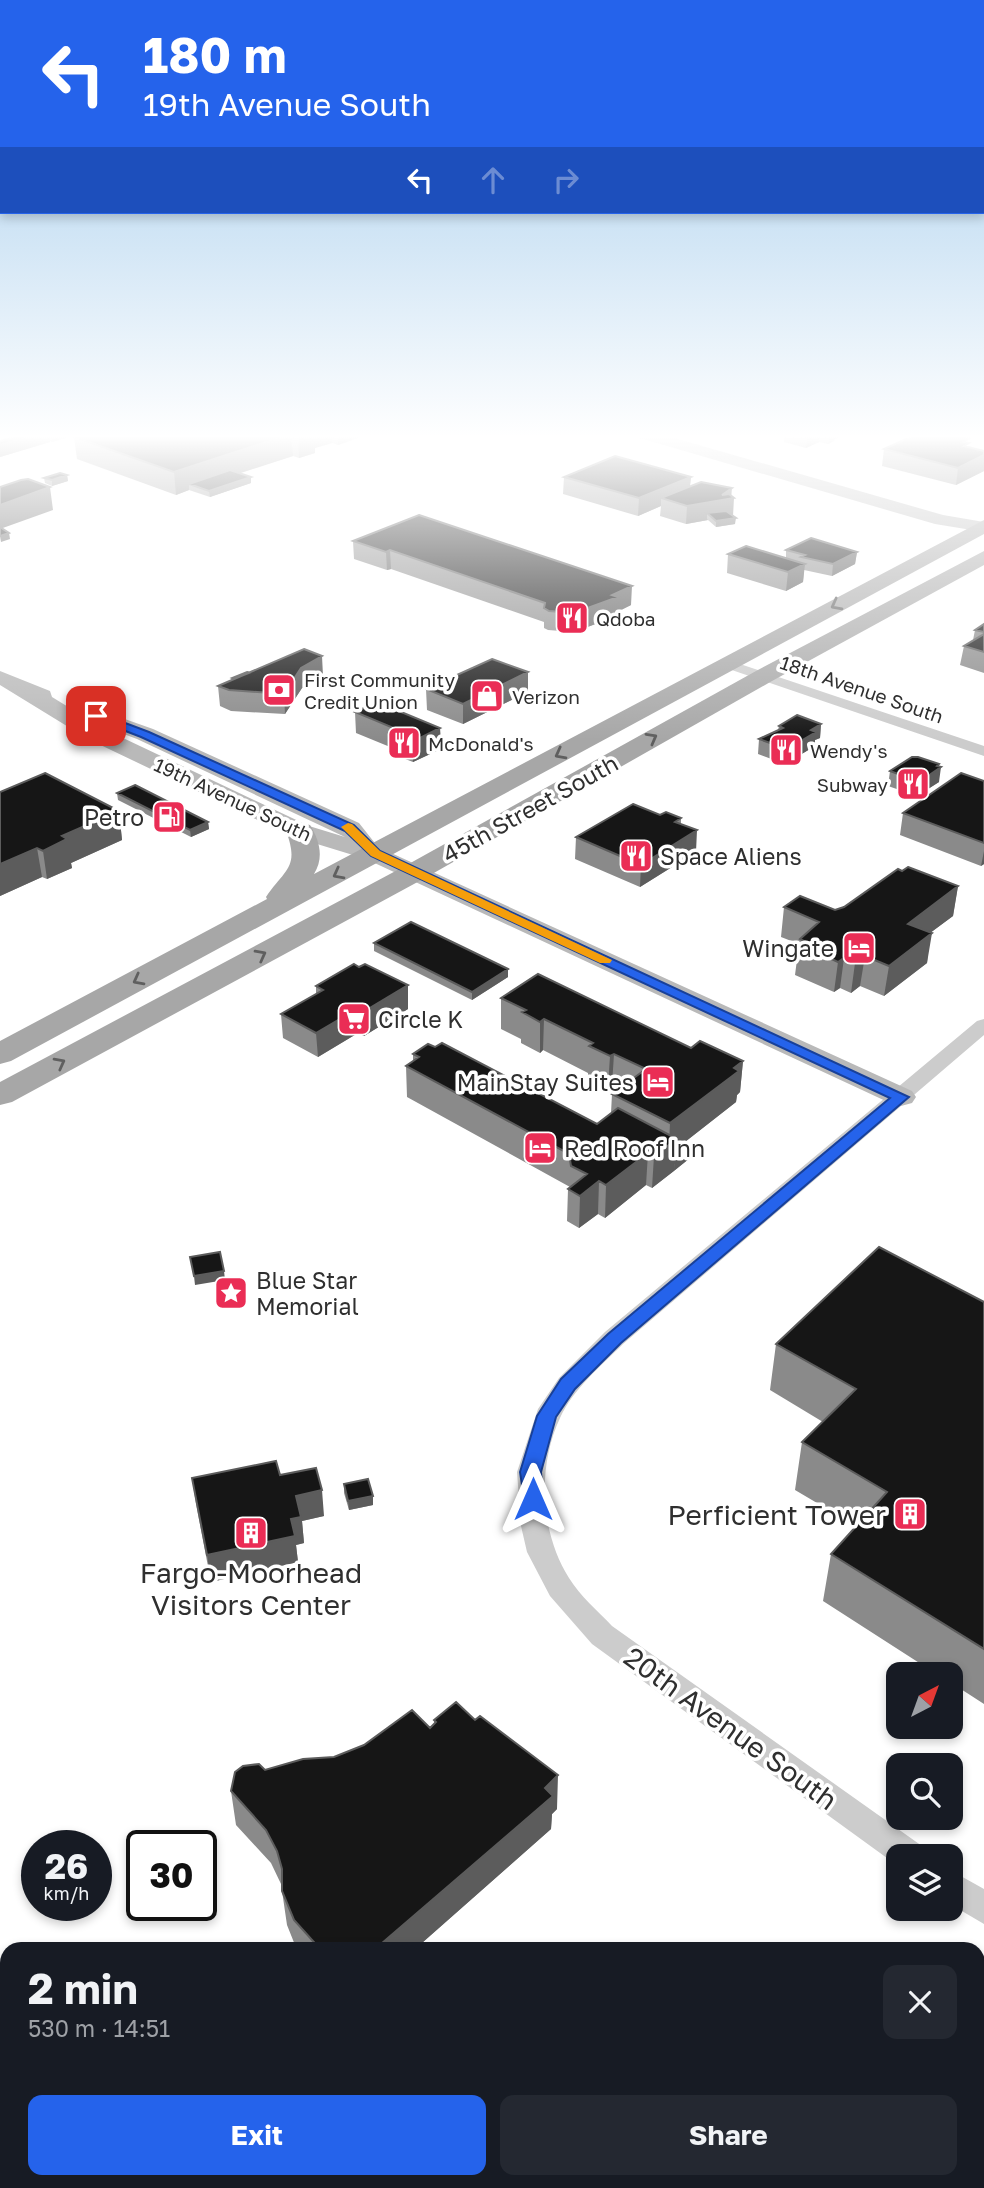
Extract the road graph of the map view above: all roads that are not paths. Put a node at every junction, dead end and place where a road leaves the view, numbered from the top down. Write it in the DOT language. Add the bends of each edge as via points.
graph roads {
  1 [pos="967,535"];
  2 [pos="984,557"];
  3 [pos="728,664"];
  4 [pos="764,676"];
  5 [pos="0,677"];
  6 [pos="24,689"];
  7 [pos="984,751"];
  8 [pos="300,831"];
  9 [pos="375,854"];
  10 [pos="415,872"];
  11 [pos="271,910"];
  12 [pos="984,1025"];
  13 [pos="0,1054"];
  14 [pos="0,1095"];
  15 [pos="901,1097"];
  16 [pos="893,1844"];
  17 [pos="963,1894"];
  18 [pos="984,1908"];
  1 -- 3 [label="main road, 45th Street South, one-way"];
  2 -- 4 [label="main road, 45th Street South"];
  3 -- 4 [label="street, 18th Avenue South"];
  3 -- 9 [label="main road, 45th Street South, one-way"];
  4 -- 7 [label="street, 18th Avenue South"];
  10 -- 4 [label="main road, 45th Street South, one-way"];
  5 -- 6 [label="street, 19th Avenue South"];
  6 -- 8 [label="street, 19th Avenue South" via="96,734"];
  6 -- 9 [label="street, 19th Avenue South" via="145,734 350,828"];
  8 -- 9 [label="street, 19th Avenue South"];
  8 -- 11 [label="main road" via="307,866"];
  9 -- 10 [label="street, 19th Avenue South"];
  9 -- 11 [label="main road, 45th Street South, one-way"];
  14 -- 10 [label="main road, 45th Street South, one-way"];
  10 -- 15 [label="street, 19th Avenue South"];
  11 -- 13 [label="main road, 45th Street South, one-way"];
  12 -- 15 [label="street, 20th Avenue South"];
  15 -- 16 [label="street, 20th Avenue South" via="625,1329 568,1384 547,1416 530,1472 541,1552 560,1588 602,1635"];
  17 -- 18 [label="street"];
}
